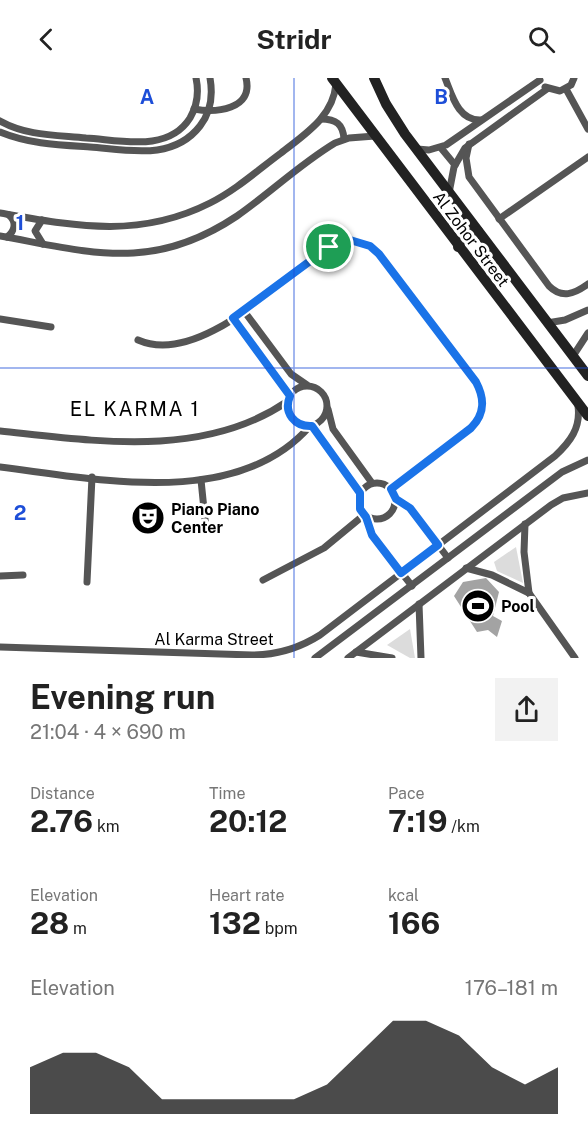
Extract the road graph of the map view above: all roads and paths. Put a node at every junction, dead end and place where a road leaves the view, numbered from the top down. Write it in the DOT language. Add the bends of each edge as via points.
graph roads {
  1 [pos="196,78"];
  2 [pos="210,78"];
  3 [pos="246,78"];
  4 [pos="374,78"];
  5 [pos="445,78"];
  6 [pos="574,78"];
  7 [pos="539,79"];
  8 [pos="334,81"];
  9 [pos="547,89"];
  10 [pos="566,89"];
  11 [pos="194,109"];
  12 [pos="208,111"];
  13 [pos="321,119"];
  14 [pos="0,121"];
  15 [pos="481,122"];
  16 [pos="588,129"];
  17 [pos="0,132"];
  18 [pos="485,133"];
  19 [pos="375,136"];
  20 [pos="104,139"];
  21 [pos="344,139"];
  22 [pos="469,144"];
  23 [pos="104,148"];
  24 [pos="441,148"];
  25 [pos="417,149"];
  26 [pos="588,157"];
  27 [pos="455,165"];
  28 [pos="449,193"];
  29 [pos="0,213"];
  30 [pos="8,214"];
  31 [pos="499,219"];
  32 [pos="42,220"];
  33 [pos="478,231"];
  34 [pos="3,237"];
  35 [pos="43,244"];
  36 [pos="458,247"];
  37 [pos="588,284"];
  38 [pos="244,310"];
  39 [pos="588,310"];
  40 [pos="233,318"];
  41 [pos="0,319"];
  42 [pos="547,323"];
  43 [pos="51,327"];
  44 [pos="588,333"];
  45 [pos="138,340"];
  46 [pos="573,356"];
  47 [pos="588,376"];
  48 [pos="312,387"];
  49 [pos="289,398"];
  50 [pos="578,404"];
  51 [pos="328,406"];
  52 [pos="588,416"];
  53 [pos="311,426"];
  54 [pos="0,431"];
  55 [pos="588,460"];
  56 [pos="0,467"];
  57 [pos="92,477"];
  58 [pos="201,480"];
  59 [pos="372,483"];
  60 [pos="391,489"];
  61 [pos="360,493"];
  62 [pos="588,493"];
  63 [pos="396,499"];
  64 [pos="365,516"];
  65 [pos="525,524"];
  66 [pos="206,529"];
  67 [pos="438,545"];
  68 [pos="448,558"];
  69 [pos="466,568"];
  70 [pos="401,573"];
  71 [pos="23,575"];
  72 [pos="0,576"];
  73 [pos="263,580"];
  74 [pos="87,582"];
  75 [pos="411,586"];
  76 [pos="529,593"];
  77 [pos="419,604"];
  78 [pos="0,647"];
  79 [pos="356,652"];
  80 [pos="83,654"];
  81 [pos="214,656"];
  82 [pos="315,658"];
  83 [pos="348,658"];
  84 [pos="392,658"];
  85 [pos="421,658"];
  86 [pos="575,658"];
  1 -- 11 [label="street"];
  2 -- 12 [label="street"];
  3 -- 12 [label="street" via="245,92 234,106"];
  4 -- 25 [label="main road, Al Zohor Street" via="386,104"];
  5 -- 15 [label="street" via="461,113"];
  6 -- 10 [label="street"];
  7 -- 9 [label="street"];
  7 -- 15 [label="street"];
  8 -- 13 [label="street" via="335,94"];
  8 -- 19 [label="main road, Al Zohor Street"];
  9 -- 10 [label="street"];
  9 -- 18 [label="street"];
  10 -- 16 [label="street"];
  11 -- 12 [label="street"];
  11 -- 20 [label="street" via="181,129 160,140"];
  12 -- 23 [label="street" via="195,133 174,147 149,152"];
  13 -- 21 [label="street" via="339,123"];
  13 -- 32 [label="street" via="235,187 183,215 113,228"];
  14 -- 20 [label="street" via="30,132"];
  15 -- 18 [label="street"];
  15 -- 24 [label="street"];
  17 -- 23 [label="street" via="36,143"];
  18 -- 22 [label="street"];
  19 -- 21 [label="street"];
  19 -- 36 [label="main road, Al Zohor Street"];
  20 -- 23 [label="street"];
  21 -- 35 [label="street" via="322,150 237,216 192,240 129,254 100,254"];
  22 -- 27 [label="street"];
  22 -- 31 [label="street" via="469,177"];
  24 -- 25 [label="street"];
  24 -- 27 [label="street"];
  25 -- 28 [label="main road, Al Zohor Street"];
  26 -- 31 [label="street"];
  27 -- 28 [label="street"];
  28 -- 33 [label="main road, Al Zohor Street"];
  29 -- 30 [label="street"];
  30 -- 32 [label="street"];
  30 -- 34 [label="street" via="15,223 14,229"];
  31 -- 37 [label="street" via="555,291 571,294"];
  32 -- 35 [label="street" via="35,231"];
  33 -- 36 [label="main road" via="465,235"];
  33 -- 42 [label="main road, Al Zohor Street"];
  34 -- 35 [label="street"];
  36 -- 50 [label="main road, Al Zohor Street"];
  38 -- 40 [label="street"];
  38 -- 48 [label="street" via="291,374"];
  38 -- 60 [label="street" via="339,242 360,242 379,254 476,382 483,401 478,421 471,428"];
  39 -- 42 [label="street"];
  40 -- 45 [label="street" via="192,340 161,344"];
  40 -- 49 [label="street"];
  41 -- 43 [label="street"];
  42 -- 46 [label="main road, Al Zohor Street"];
  44 -- 46 [label="street"];
  46 -- 47 [label="main road, Al Zohor Street"];
  48 -- 49 [label="street" via="300,388"];
  48 -- 51 [label="street" via="324,394"];
  49 -- 53 [label="street" via="292,419"];
  49 -- 54 [label="street" via="247,423 181,440 87,439"];
  50 -- 52 [label="main road, Al Zohor Street"];
  50 -- 67 [label="street, Al Karma Street" via="580,417 567,446"];
  51 -- 53 [label="street" via="326,415"];
  51 -- 59 [label="street" via="333,429"];
  53 -- 58 [label="street" via="276,456"];
  53 -- 61 [label="street"];
  55 -- 68 [label="street" via="562,472"];
  56 -- 57 [label="street"];
  57 -- 58 [label="street" via="159,482"];
  57 -- 74 [label="street"];
  58 -- 66 [label="street"];
  59 -- 60 [label="street"];
  59 -- 61 [label="street"];
  60 -- 63 [label="street"];
  61 -- 64 [label="street" via="360,509"];
  62 -- 65 [label="street" via="562,498"];
  63 -- 64 [label="street" via="387,517 380,520"];
  63 -- 67 [label="street" via="410,508"];
  64 -- 70 [label="street" via="372,535"];
  64 -- 73 [label="street" via="324,548"];
  65 -- 69 [label="street"];
  65 -- 76 [label="street"];
  67 -- 68 [label="street"];
  67 -- 70 [label="street, Al Karma Street"];
  68 -- 75 [label="street"];
  69 -- 76 [label="street" via="505,580"];
  69 -- 77 [label="street"];
  70 -- 75 [label="street"];
  70 -- 81 [label="street, Al Karma Street" via="299,647 264,655"];
  71 -- 72 [label="street"];
  75 -- 82 [label="street"];
  76 -- 86 [label="street"];
  77 -- 79 [label="street"];
  77 -- 85 [label="street"];
  78 -- 80 [label="street, Al Karma Street"];
  79 -- 83 [label="street"];
  79 -- 84 [label="street"];
  80 -- 81 [label="street, Al Karma Street"];
}
